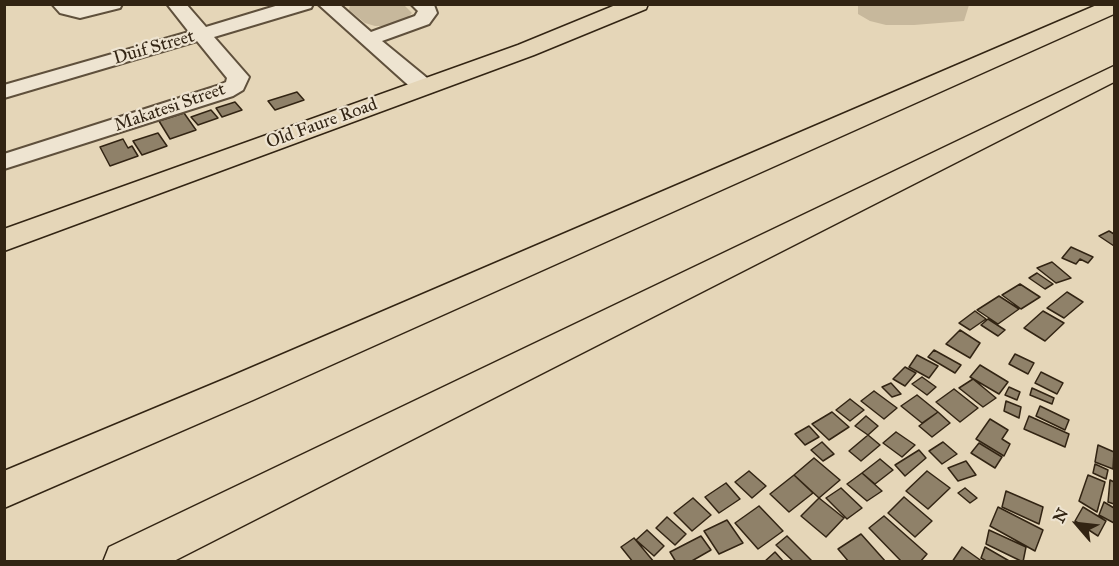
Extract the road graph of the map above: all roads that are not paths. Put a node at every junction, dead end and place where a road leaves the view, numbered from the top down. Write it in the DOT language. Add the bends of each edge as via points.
graph roads {
  1 [pos="61,4"];
  2 [pos="113,4"];
  3 [pos="176,4"];
  4 [pos="304,4"];
  5 [pos="327,4"];
  6 [pos="420,4"];
  7 [pos="638,4"];
  8 [pos="1114,6"];
  9 [pos="201,34"];
  10 [pos="370,39"];
  11 [pos="1114,73"];
  12 [pos="424,87"];
  13 [pos="4,92"];
  14 [pos="4,162"];
  15 [pos="4,241"];
  16 [pos="4,490"];
  17 [pos="125,561"];
  1 -- 2 [label="street" via="80,12"];
  3 -- 9 [label="street, Makatesi Street"];
  4 -- 9 [label="street, Duif Street"];
  5 -- 10 [label="street"];
  6 -- 10 [label="street" via="428,13 422,20"];
  7 -- 12 [label="main road, Old Faure Road"];
  8 -- 16 [label="main road"];
  9 -- 13 [label="street, Duif Street"];
  9 -- 14 [label="street, Makatesi Street" via="238,77 232,88"];
  10 -- 12 [label="street"];
  11 -- 17 [label="main road"];
  12 -- 15 [label="main road, Old Faure Road"];
}
